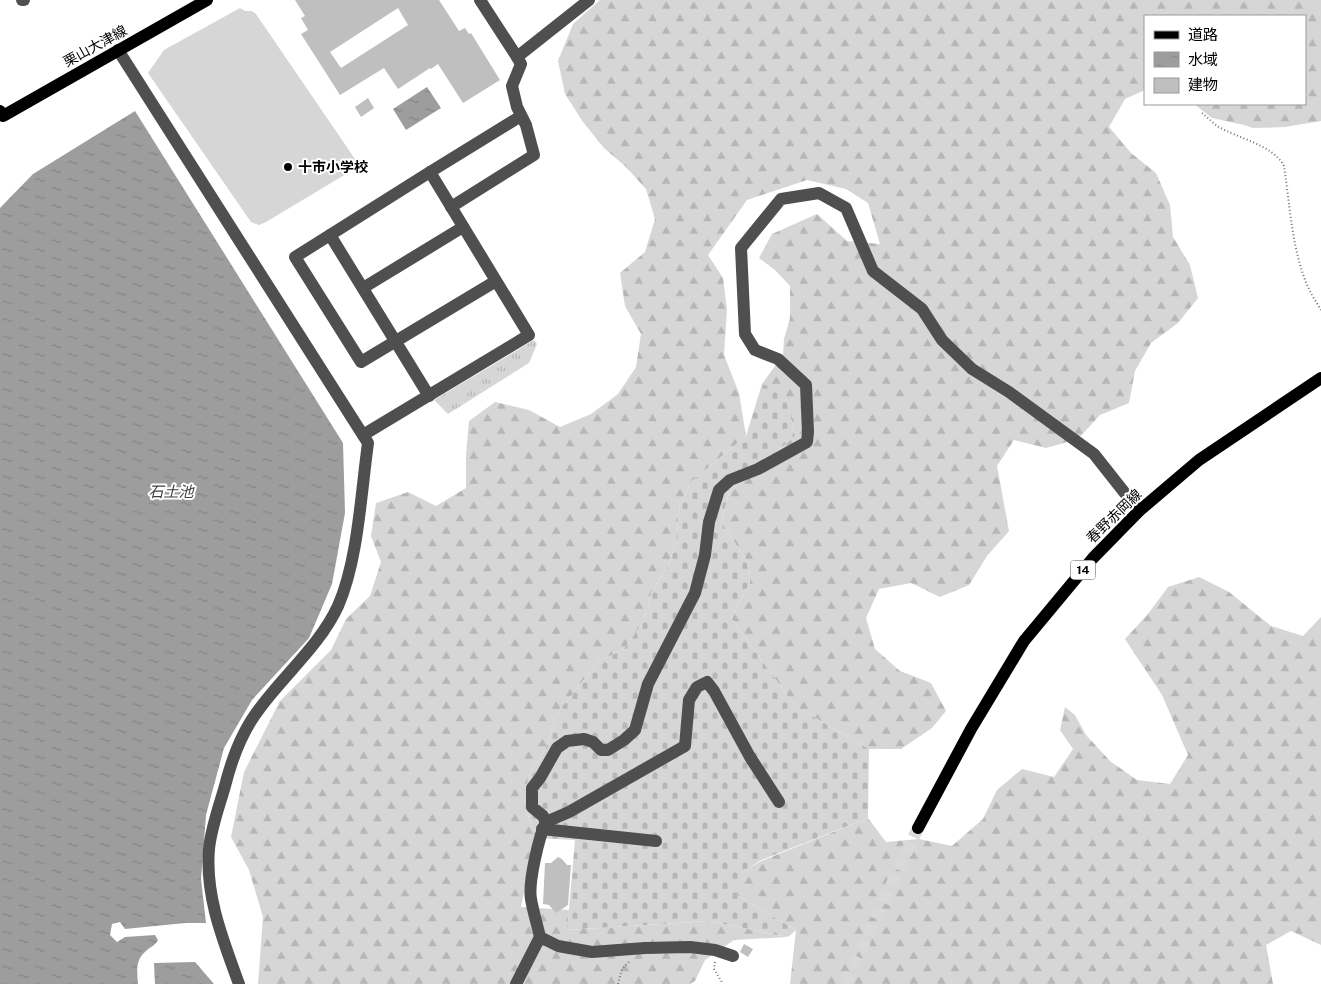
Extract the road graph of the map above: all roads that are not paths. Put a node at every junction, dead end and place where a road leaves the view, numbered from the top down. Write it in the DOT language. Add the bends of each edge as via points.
graph roads {
  1 [pos="208,0"];
  2 [pos="589,0"];
  3 [pos="482,1"];
  4 [pos="118,50"];
  5 [pos="517,57"];
  6 [pos="1,115"];
  7 [pos="521,116"];
  8 [pos="430,172"];
  9 [pos="451,207"];
  10 [pos="463,227"];
  11 [pos="330,235"];
  12 [pos="496,281"];
  13 [pos="363,288"];
  14 [pos="396,341"];
  15 [pos="1321,378"];
  16 [pos="429,396"];
  17 [pos="363,435"];
  18 [pos="1139,511"];
  19 [pos="779,802"];
  20 [pos="544,825"];
  21 [pos="918,828"];
  22 [pos="656,841"];
  23 [pos="540,937"];
  24 [pos="733,956"];
  25 [pos="239,984"];
  26 [pos="516,984"];
  1 -- 4 [label="main road, 栗山大津線"];
  2 -- 5 [label="street"];
  3 -- 5 [label="street"];
  4 -- 6 [label="main road, 栗山大津線"];
  4 -- 17 [label="street"];
  5 -- 7 [label="street" via="521,64 512,86"];
  7 -- 8 [label="street"];
  7 -- 9 [label="street" via="534,155"];
  8 -- 9 [label="street"];
  8 -- 11 [label="street"];
  9 -- 10 [label="street"];
  10 -- 12 [label="street"];
  10 -- 13 [label="street"];
  11 -- 13 [label="street"];
  11 -- 14 [label="street" via="295,257 361,362"];
  12 -- 14 [label="street"];
  12 -- 16 [label="street" via="529,335"];
  13 -- 14 [label="street"];
  14 -- 16 [label="street"];
  15 -- 18 [label="main road, 春野赤岡線 / 14" via="1199,460"];
  16 -- 17 [label="street"];
  17 -- 25 [label="street" via="368,443 354,548 345,588 328,624 247,727 234,754 213,830 209,849 211,896"];
  18 -- 20 [label="street" via="1094,454 972,369 942,340 922,309 873,271 846,208 819,192 781,200 741,248 745,334 755,350 778,359 806,385 807,442 730,480 719,490 695,593 648,684 635,730 608,750 601,750 584,739 567,742 557,748 532,788 532,807 543,816"];
  18 -- 21 [label="main road, 春野赤岡線 / 14" via="1093,558 1024,641 971,729"];
  19 -- 20 [label="street" via="707,682 697,687 689,700 685,746"];
  20 -- 22 [label="street"];
  20 -- 23 [label="street" via="530,896"];
  23 -- 24 [label="street" via="558,946 592,952 690,948 715,950"];
  23 -- 26 [label="street"];
}
